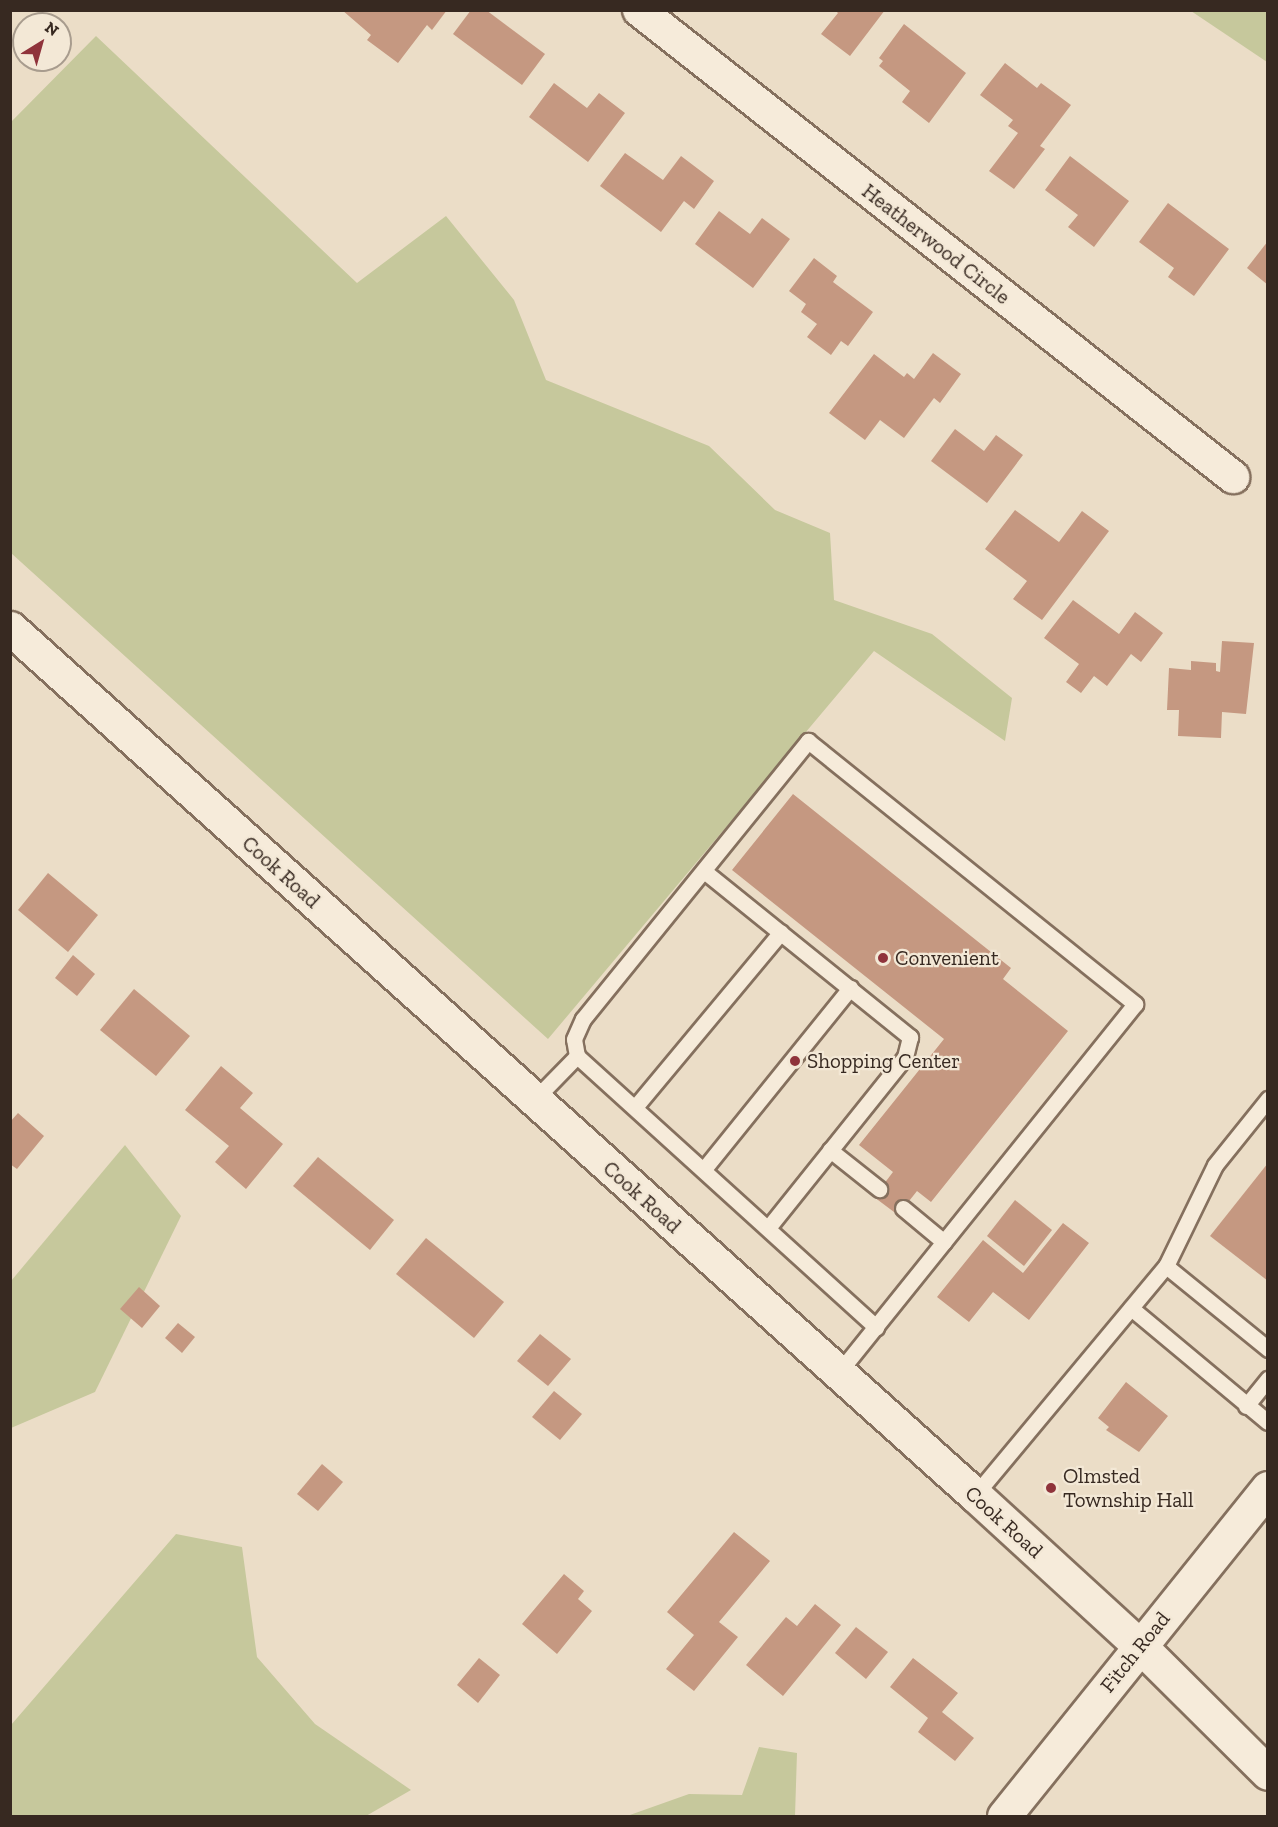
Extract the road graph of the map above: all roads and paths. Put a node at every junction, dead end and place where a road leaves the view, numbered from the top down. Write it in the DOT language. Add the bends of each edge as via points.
graph roads {
  1 [pos="639,10"];
  2 [pos="1233,477"];
  3 [pos="10,628"];
  4 [pos="704,871"];
  5 [pos="781,932"];
  6 [pos="850,988"];
  7 [pos="577,1056"];
  8 [pos="1268,1099"];
  9 [pos="534,1100"];
  10 [pos="636,1106"];
  11 [pos="831,1150"];
  12 [pos="704,1169"];
  13 [pos="879,1189"];
  14 [pos="903,1208"];
  15 [pos="768,1228"];
  16 [pos="944,1242"];
  17 [pos="1166,1266"];
  18 [pos="1131,1308"];
  19 [pos="876,1327"];
  20 [pos="1268,1349"];
  21 [pos="838,1374"];
  22 [pos="1268,1379"];
  23 [pos="1246,1406"];
  24 [pos="1268,1422"];
  25 [pos="1268,1488"];
  26 [pos="975,1495"];
  27 [pos="1140,1646"];
  28 [pos="1268,1773"];
  29 [pos="1004,1816"];
  1 -- 2 [label="street, Heatherwood Circle"];
  3 -- 9 [label="street, Cook Road"];
  4 -- 5 [label="lane"];
  4 -- 7 [label="lane" via="583,1019 574,1039"];
  4 -- 16 [label="lane" via="808,741 1135,1004"];
  5 -- 6 [label="lane"];
  5 -- 10 [label="lane"];
  6 -- 11 [label="lane" via="910,1037 905,1057"];
  6 -- 12 [label="lane"];
  7 -- 9 [label="lane"];
  7 -- 10 [label="lane"];
  8 -- 17 [label="lane" via="1215,1166"];
  9 -- 21 [label="street, Cook Road"];
  10 -- 12 [label="lane"];
  11 -- 13 [label="lane"];
  11 -- 15 [label="lane"];
  12 -- 15 [label="lane"];
  14 -- 16 [label="lane"];
  15 -- 19 [label="lane"];
  16 -- 19 [label="lane"];
  17 -- 18 [label="lane"];
  17 -- 20 [label="lane"];
  18 -- 23 [label="lane"];
  18 -- 26 [label="lane"];
  19 -- 21 [label="lane"];
  21 -- 26 [label="street, Cook Road"];
  22 -- 23 [label="lane"];
  23 -- 24 [label="lane"];
  25 -- 27 [label="street, Fitch Road"];
  26 -- 27 [label="street, Cook Road"];
  27 -- 28 [label="street, Cook Road"];
  27 -- 29 [label="street, Fitch Road"];
}
